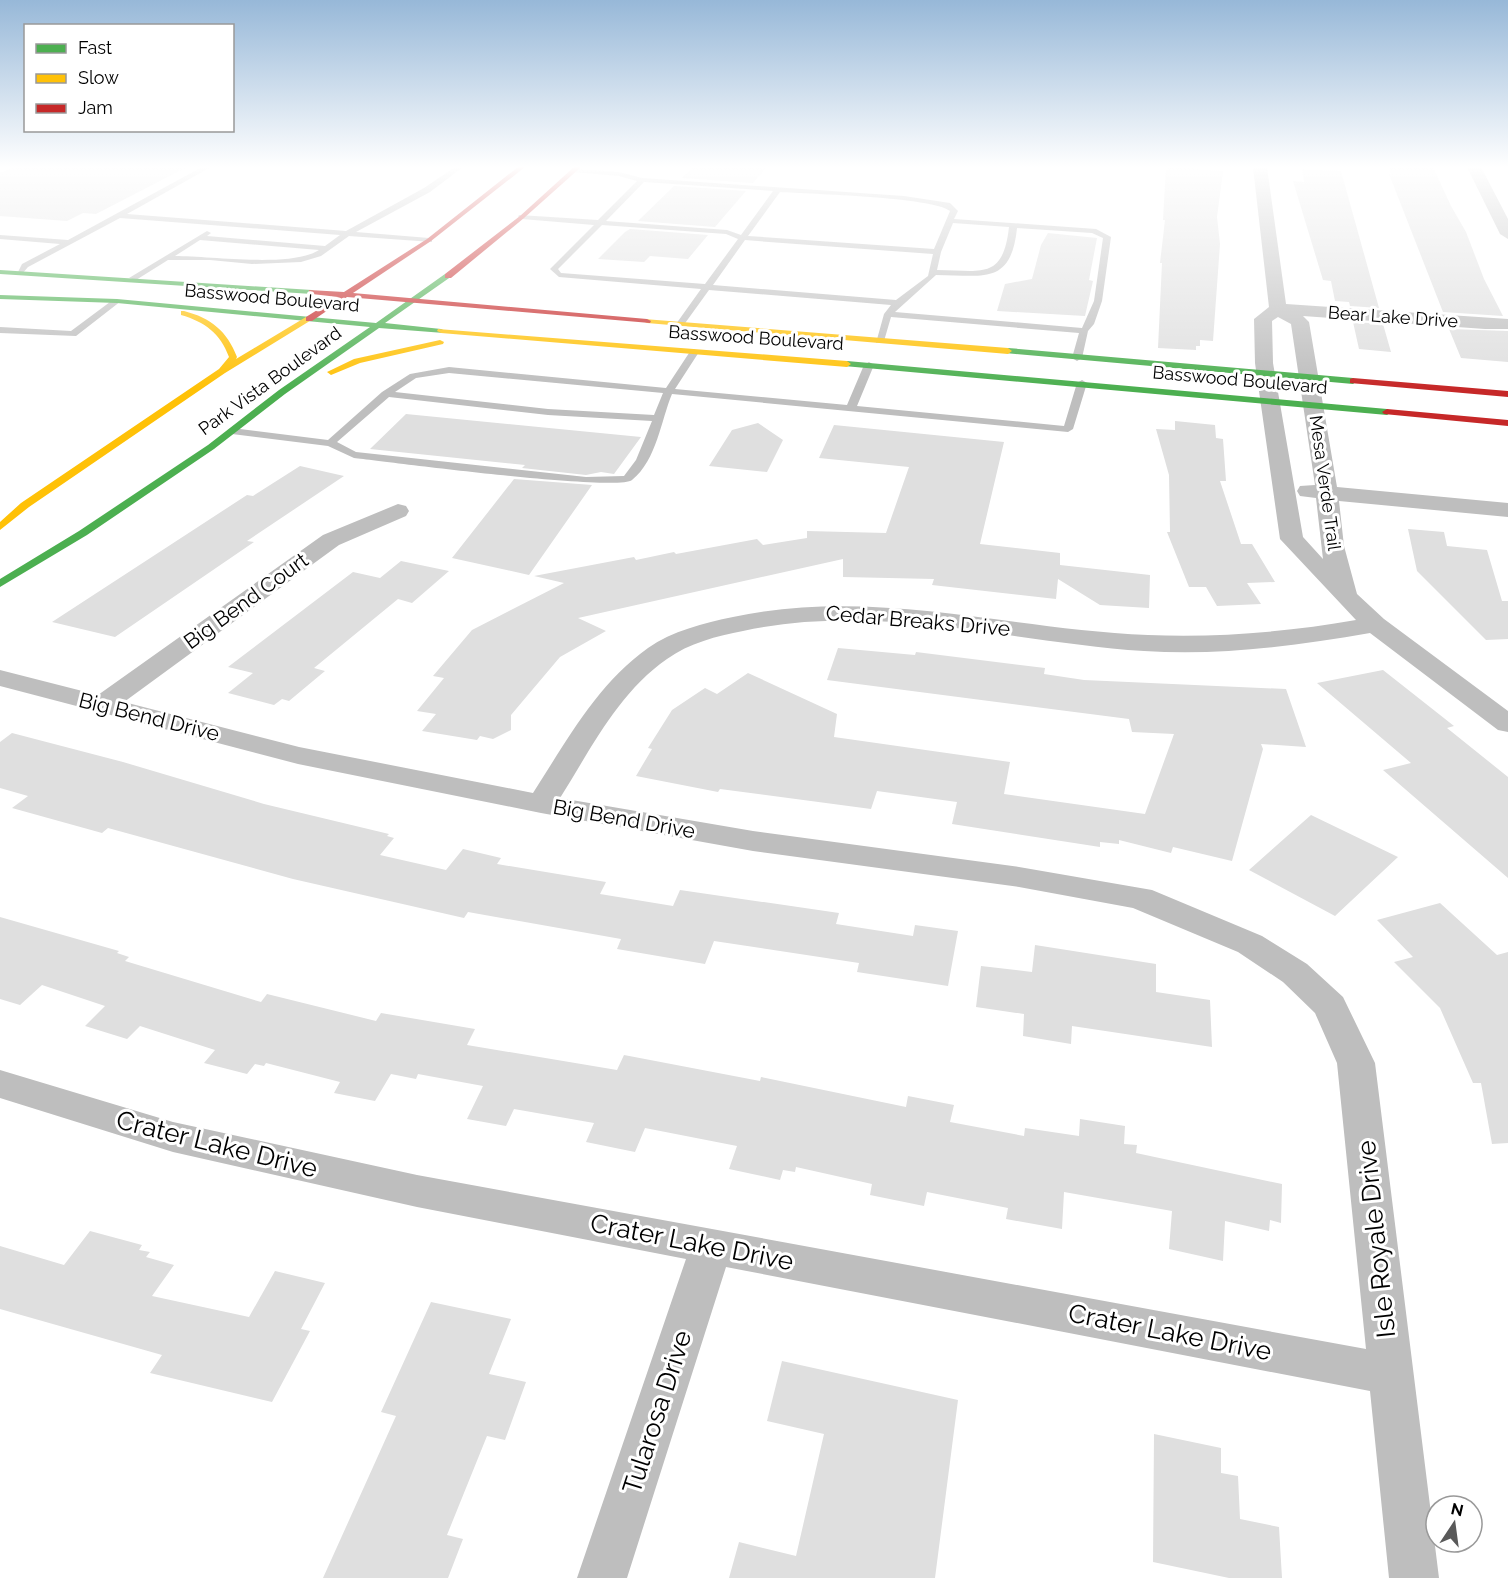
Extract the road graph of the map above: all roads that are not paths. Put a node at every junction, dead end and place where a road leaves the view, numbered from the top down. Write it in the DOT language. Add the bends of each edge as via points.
graph roads {
  1 [pos="50,241"];
  2 [pos="195,241"];
  3 [pos="229,241"];
  4 [pos="337,241"];
  5 [pos="427,241"];
  6 [pos="428,241"];
  7 [pos="492,241"];
  8 [pos="582,241"];
  9 [pos="742,241"];
  10 [pos="780,241"];
  11 [pos="942,241"];
  12 [pos="1010,241"];
  13 [pos="1107,241"];
  14 [pos="1268,241"];
  15 [pos="68,242"];
  16 [pos="326,249"];
  17 [pos="937,252"];
  18 [pos="474,255"];
  19 [pos="165,258"];
  20 [pos="355,271"];
  21 [pos="0,272"];
  22 [pos="22,272"];
  23 [pos="932,273"];
  24 [pos="476,275"];
  25 [pos="133,278"];
  26 [pos="323,278"];
  27 [pos="0,285"];
  28 [pos="240,286"];
  29 [pos="704,288"];
  30 [pos="494,293"];
  31 [pos="346,295"];
  32 [pos="0,297"];
  33 [pos="412,300"];
  34 [pos="117,302"];
  35 [pos="898,303"];
  36 [pos="147,304"];
  37 [pos="1278,309"];
  38 [pos="555,313"];
  39 [pos="888,314"];
  40 [pos="308,319"];
  41 [pos="680,324"];
  42 [pos="1508,324"];
  43 [pos="378,325"];
  44 [pos="0,330"];
  45 [pos="1084,331"];
  46 [pos="488,335"];
  47 [pos="879,341"];
  48 [pos="694,352"];
  49 [pos="1077,358"];
  50 [pos="870,365"];
  51 [pos="222,371"];
  52 [pos="1266,374"];
  53 [pos="1310,378"];
  54 [pos="1082,383"];
  55 [pos="669,391"];
  56 [pos="282,392"];
  57 [pos="386,394"];
  58 [pos="1508,394"];
  59 [pos="1270,401"];
  60 [pos="1313,405"];
  61 [pos="851,408"];
  62 [pos="660,418"];
  63 [pos="1508,423"];
  64 [pos="232,431"];
  65 [pos="330,443"];
  66 [pos="1284,489"];
  67 [pos="1327,494"];
  68 [pos="1508,510"];
  69 [pos="398,511"];
  70 [pos="0,527"];
  71 [pos="0,584"];
  72 [pos="1347,598"];
  73 [pos="1375,624"];
  74 [pos="0,678"];
  75 [pos="102,705"];
  76 [pos="1508,724"];
  77 [pos="541,804"];
  78 [pos="1250,944"];
  79 [pos="0,1084"];
  80 [pos="712,1246"];
  81 [pos="1391,1374"];
  82 [pos="602,1578"];
  83 [pos="1414,1578"];
  1 -- 15 [label="lane"];
  2 -- 19 [label="lane"];
  3 -- 16 [label="lane"];
  4 -- 16 [label="lane"];
  5 -- 20 [label="main road"];
  6 -- 31 [label="main road, Park Vista Boulevard"];
  7 -- 18 [label="main road, Park Vista Boulevard"];
  8 -- 29 [label="lane" via="554,269 559,275"];
  9 -- 29 [label="lane"];
  10 -- 17 [label="lane"];
  11 -- 17 [label="lane"];
  12 -- 23 [label="lane" via="1006,260 992,272"];
  13 -- 45 [label="lane" via="1092,323"];
  14 -- 37 [label="street"];
  15 -- 22 [label="lane"];
  16 -- 19 [label="lane" via="282,263"];
  17 -- 23 [label="lane"];
  18 -- 24 [label="main road" via="472,269"];
  18 -- 33 [label="main road, Park Vista Boulevard"];
  19 -- 25 [label="lane"];
  21 -- 22 [label="main road, Basswood Boulevard"];
  22 -- 25 [label="main road, Basswood Boulevard"];
  22 -- 27 [label="main road"];
  23 -- 35 [label="lane"];
  25 -- 28 [label="main road, Basswood Boulevard"];
  26 -- 28 [label="main road"];
  28 -- 31 [label="main road, Basswood Boulevard"];
  29 -- 35 [label="lane"];
  29 -- 41 [label="lane"];
  30 -- 38 [label="main road"];
  31 -- 33 [label="main road, Basswood Boulevard"];
  31 -- 40 [label="main road, Park Vista Boulevard"];
  32 -- 34 [label="main road, Basswood Boulevard"];
  33 -- 38 [label="main road, Basswood Boulevard"];
  33 -- 43 [label="main road, Park Vista Boulevard"];
  34 -- 36 [label="main road, Basswood Boulevard"];
  34 -- 44 [label="lane" via="73,334"];
  35 -- 39 [label="lane"];
  36 -- 40 [label="main road, Basswood Boulevard"];
  36 -- 51 [label="main road" via="189,314 214,326 229,340 233,357"];
  37 -- 42 [label="street, Bear Lake Drive"];
  37 -- 52 [label="street, Mesa Verde Trail" via="1263,319"];
  37 -- 53 [label="street, Mesa Verde Trail" via="1300,322"];
  38 -- 41 [label="main road, Basswood Boulevard"];
  39 -- 45 [label="lane"];
  39 -- 47 [label="lane"];
  40 -- 43 [label="main road, Basswood Boulevard"];
  40 -- 51 [label="main road, Park Vista Boulevard"];
  41 -- 47 [label="main road, Basswood Boulevard"];
  43 -- 46 [label="main road, Basswood Boulevard"];
  43 -- 56 [label="main road, Park Vista Boulevard"];
  45 -- 49 [label="lane"];
  46 -- 48 [label="main road, Basswood Boulevard"];
  46 -- 56 [label="main road" via="424,344 357,361"];
  47 -- 49 [label="main road, Basswood Boulevard"];
  47 -- 50 [label="main road"];
  48 -- 50 [label="main road, Basswood Boulevard"];
  48 -- 55 [label="lane"];
  49 -- 52 [label="main road, Basswood Boulevard"];
  50 -- 54 [label="main road, Basswood Boulevard"];
  50 -- 61 [label="lane"];
  51 -- 70 [label="main road, Park Vista Boulevard" via="25,505"];
  52 -- 53 [label="main road, Basswood Boulevard"];
  52 -- 59 [label="street, Mesa Verde Trail"];
  53 -- 58 [label="main road, Basswood Boulevard"];
  53 -- 60 [label="street, Mesa Verde Trail"];
  54 -- 59 [label="main road, Basswood Boulevard"];
  54 -- 61 [label="lane" via="1068,429"];
  55 -- 57 [label="lane" via="449,370 413,376"];
  55 -- 61 [label="lane"];
  55 -- 62 [label="lane"];
  56 -- 64 [label="main road, Park Vista Boulevard"];
  57 -- 62 [label="lane" via="548,412"];
  57 -- 65 [label="lane"];
  59 -- 60 [label="main road, Basswood Boulevard"];
  59 -- 66 [label="street, Mesa Verde Trail"];
  60 -- 63 [label="main road, Basswood Boulevard"];
  60 -- 67 [label="street, Mesa Verde Trail"];
  62 -- 65 [label="lane" via="635,471 627,479 500,471 354,455"];
  64 -- 65 [label="lane"];
  64 -- 71 [label="main road, Park Vista Boulevard" via="93,527"];
  66 -- 67 [label="street"];
  66 -- 72 [label="street, Mesa Verde Trail" via="1292,539"];
  67 -- 68 [label="street"];
  67 -- 72 [label="street, Mesa Verde Trail" via="1332,546"];
  69 -- 75 [label="street, Big Bend Court" via="331,540"];
  72 -- 73 [label="street, Mesa Verde Trail"];
  73 -- 76 [label="street, Mesa Verde Trail"];
  73 -- 77 [label="street, Cedar Breaks Drive" via="1282,640 1199,645 1099,639 865,613 806,613 752,619 686,640 660,652 632,674 609,700"];
  74 -- 75 [label="street, Big Bend Drive"];
  75 -- 77 [label="street, Big Bend Drive" via="298,755"];
  77 -- 78 [label="street, Big Bend Drive" via="753,841 1019,877 1140,898"];
  78 -- 81 [label="street, Isle Royale Drive" via="1295,973 1330,1006 1356,1063"];
  79 -- 80 [label="street, Crater Lake Drive" via="173,1137 417,1191"];
  80 -- 81 [label="street, Crater Lake Drive"];
  80 -- 82 [label="street, Tularosa Drive"];
  81 -- 83 [label="street, Isle Royale Drive"];
}
